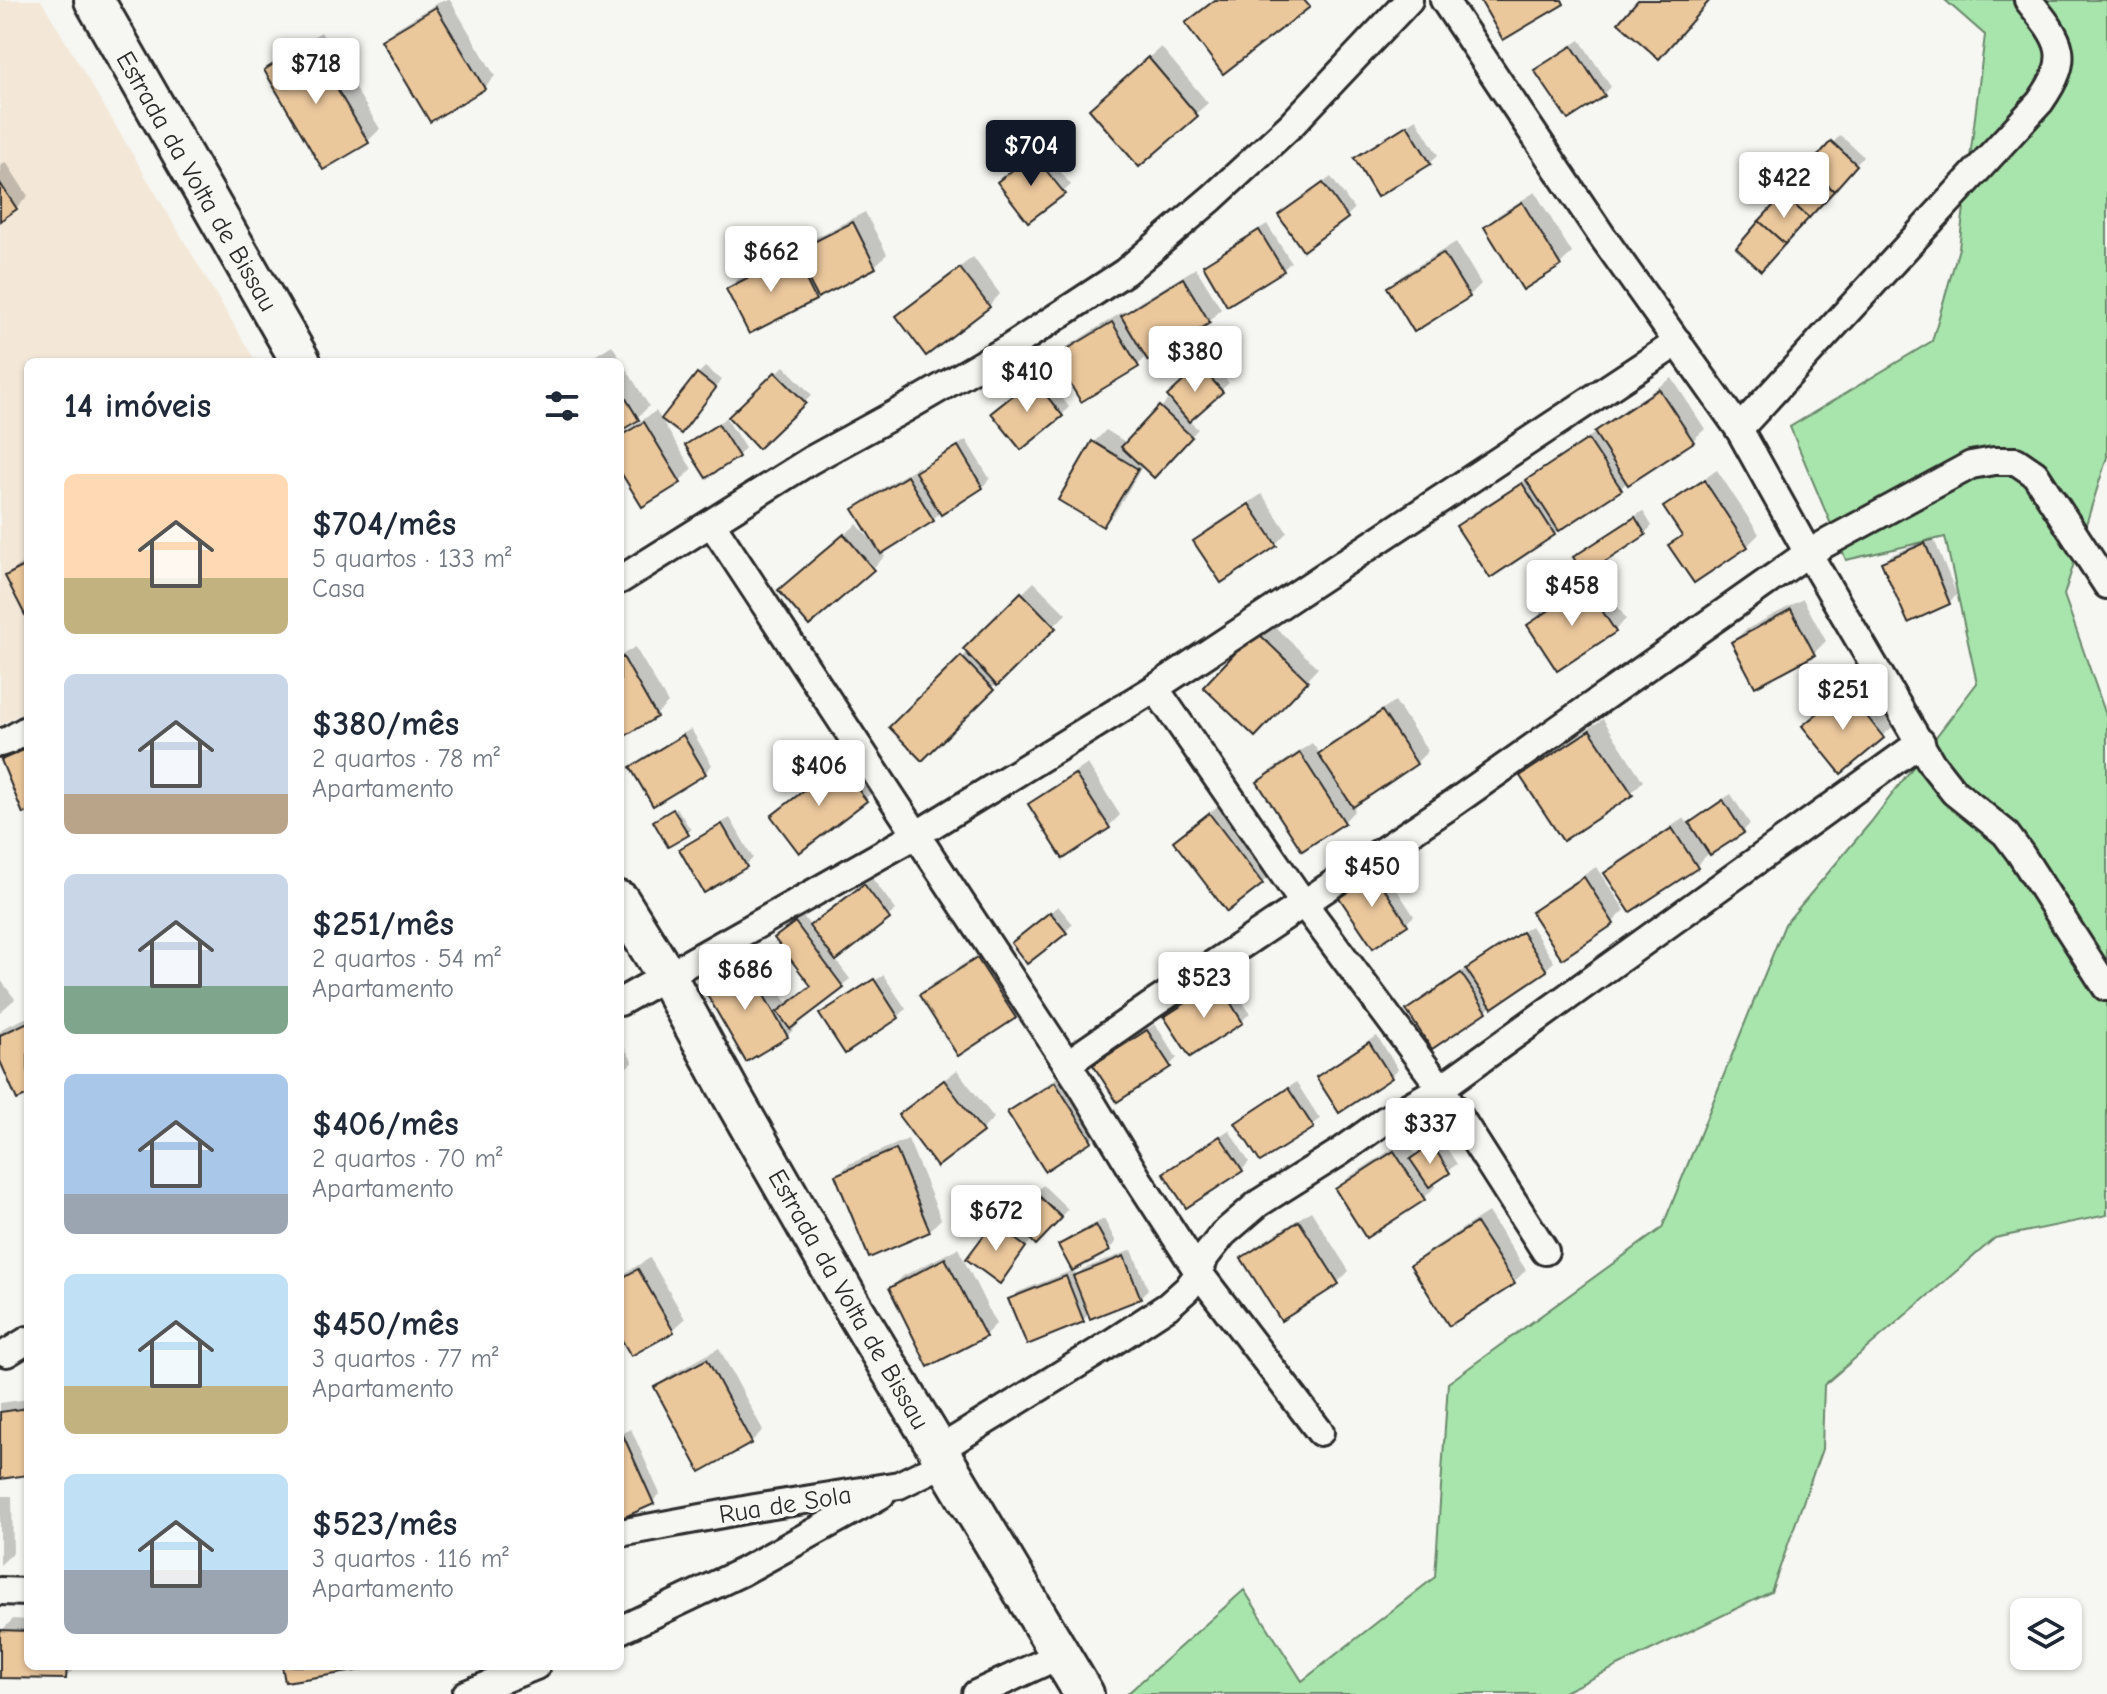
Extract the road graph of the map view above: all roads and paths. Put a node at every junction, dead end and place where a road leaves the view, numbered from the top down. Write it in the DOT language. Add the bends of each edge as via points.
graph roads {
  1 [pos="94,0"];
  2 [pos="1409,0"];
  3 [pos="1444,0"];
  4 [pos="2028,0"];
  5 [pos="1678,342"];
  6 [pos="299,358"];
  7 [pos="1739,429"];
  8 [pos="712,524"];
  9 [pos="1808,553"];
  10 [pos="624,578"];
  11 [pos="2107,585"];
  12 [pos="1155,688"];
  13 [pos="24,731"];
  14 [pos="1921,742"];
  15 [pos="0,743"];
  16 [pos="916,835"];
  17 [pos="1304,904"];
  18 [pos="624,907"];
  19 [pos="666,975"];
  20 [pos="2106,987"];
  21 [pos="624,1000"];
  22 [pos="1067,1064"];
  23 [pos="1441,1088"];
  24 [pos="1545,1251"];
  25 [pos="1199,1273"];
  26 [pos="1320,1432"];
  27 [pos="941,1456"];
  28 [pos="899,1485"];
  29 [pos="624,1532"];
  30 [pos="0,1591"];
  31 [pos="24,1592"];
  32 [pos="624,1628"];
  33 [pos="1060,1655"];
  34 [pos="526,1670"];
  35 [pos="466,1694"];
  36 [pos="976,1694"];
  37 [pos="1084,1694"];
  1 -- 6 [label="main road, Estrada da Volta de Bissau"];
  2 -- 8 [label="street" via="1292,124 1125,272 1009,348 811,460"];
  3 -- 5 [label="street"];
  4 -- 7 [label="street" via="2054,32 2061,59 2052,85"];
  5 -- 7 [label="street"];
  5 -- 12 [label="street"];
  7 -- 9 [label="street"];
  8 -- 10 [label="street"];
  8 -- 16 [label="street"];
  9 -- 11 [label="street" via="1971,465 2016,461 2035,474"];
  9 -- 14 [label="street"];
  9 -- 17 [label="street"];
  12 -- 16 [label="street"];
  12 -- 17 [label="street"];
  13 -- 15 [label="street"];
  14 -- 20 [label="street" via="1954,792 2005,833"];
  14 -- 23 [label="street, Rua de Sola"];
  16 -- 19 [label="street"];
  16 -- 22 [label="street"];
  17 -- 22 [label="street"];
  17 -- 23 [label="street"];
  18 -- 19 [label="main road, Estrada da Volta de Bissau"];
  19 -- 21 [label="street"];
  19 -- 27 [label="main road, Estrada da Volta de Bissau"];
  22 -- 25 [label="street"];
  23 -- 24 [label="street"];
  23 -- 25 [label="street, Rua de Sola" via="1259,1203 1223,1234"];
  25 -- 26 [label="street"];
  25 -- 27 [label="street, Rua de Sola" via="1168,1306"];
  27 -- 28 [label="street, Rua de Sola"];
  27 -- 33 [label="main road, Estrada da Volta de Bissau"];
  28 -- 29 [label="street, Rua de Sola"];
  28 -- 32 [label="street" via="742,1572"];
  30 -- 31 [label="street"];
  33 -- 36 [label="street"];
  33 -- 37 [label="main road, Estrada da Volta de Bissau"];
  34 -- 35 [label="street"];
}
